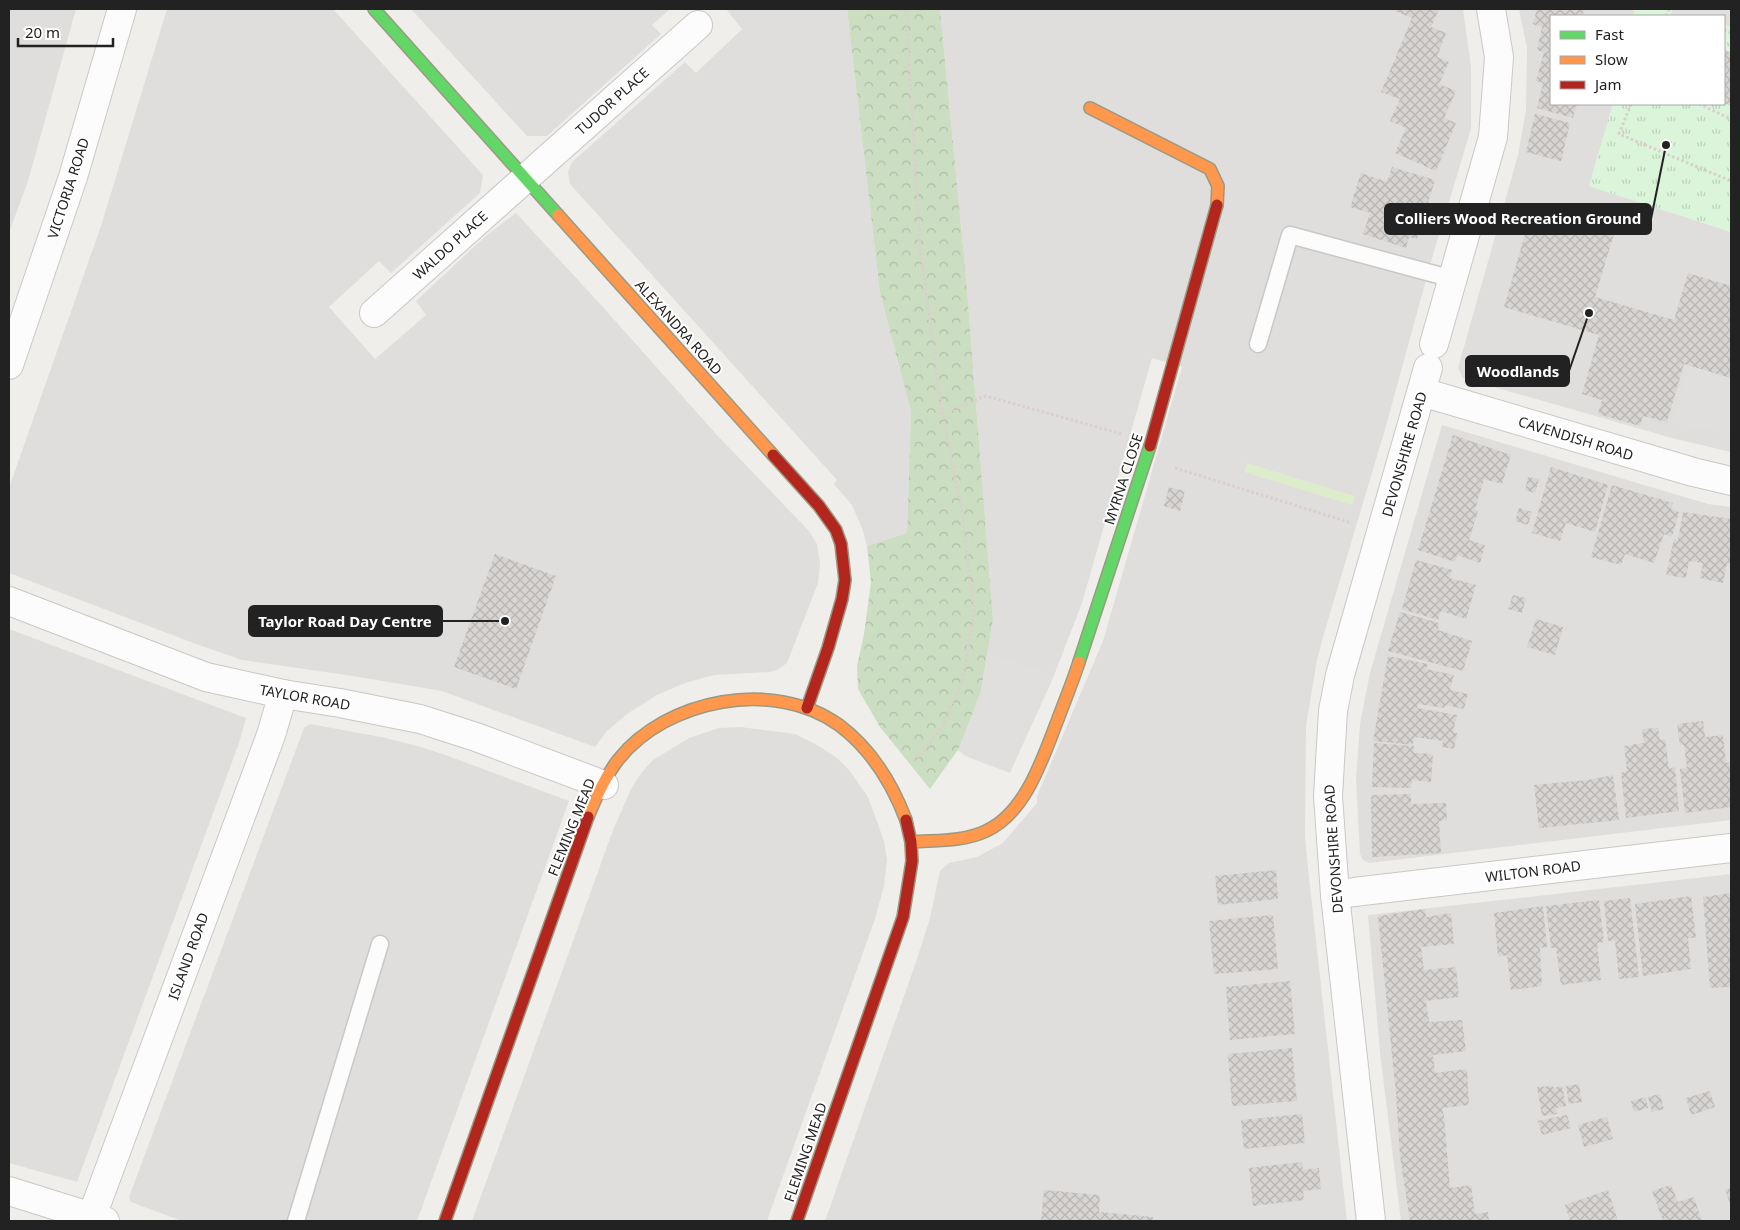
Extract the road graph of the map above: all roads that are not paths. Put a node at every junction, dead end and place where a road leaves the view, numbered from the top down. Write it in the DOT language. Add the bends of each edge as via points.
graph roads {
  1 [pos="122,9"];
  2 [pos="374,9"];
  3 [pos="1491,9"];
  4 [pos="698,25"];
  5 [pos="1090,108"];
  6 [pos="526,178"];
  7 [pos="1453,279"];
  8 [pos="374,313"];
  9 [pos="1258,344"];
  10 [pos="9,365"];
  11 [pos="1428,368"];
  12 [pos="1731,481"];
  13 [pos="9,601"];
  14 [pos="282,694"];
  15 [pos="808,708"];
  16 [pos="604,785"];
  17 [pos="911,842"];
  18 [pos="1731,848"];
  19 [pos="1335,895"];
  20 [pos="380,944"];
  21 [pos="9,1191"];
  22 [pos="98,1219"];
  23 [pos="296,1221"];
  24 [pos="445,1221"];
  25 [pos="797,1221"];
  26 [pos="1370,1221"];
  1 -- 10 [label="street, VICTORIA ROAD" via="73,177"];
  2 -- 6 [label="street, ALEXANDRA ROAD"];
  3 -- 7 [label="street, DEVONSHIRE ROAD" via="1499,57 1493,137"];
  4 -- 6 [label="street, TUDOR PLACE"];
  5 -- 17 [label="street, MYRNA CLOSE" via="1210,170 1219,188 1217,204 1147,457 1078,666 1038,769 1010,814 987,831 971,837"];
  6 -- 8 [label="street, WALDO PLACE"];
  6 -- 15 [label="street, ALEXANDRA ROAD" via="819,506 836,530 844,560 845,580 828,648"];
  7 -- 9 [label="lane" via="1290,235"];
  7 -- 11 [label="street, DEVONSHIRE ROAD"];
  11 -- 12 [label="street, CAVENDISH ROAD" via="1693,472"];
  11 -- 19 [label="street, DEVONSHIRE ROAD" via="1340,675 1333,711 1328,796"];
  13 -- 14 [label="street, TAYLOR ROAD" via="206,677"];
  14 -- 16 [label="street, TAYLOR ROAD" via="420,719"];
  14 -- 22 [label="street, ISLAND ROAD" via="270,736"];
  15 -- 16 [label="street, FLEMING MEAD" via="758,700 698,706 645,734 625,752"];
  15 -- 17 [label="street, FLEMING MEAD" via="845,730 877,763 890,783"];
  16 -- 24 [label="street, FLEMING MEAD" via="580,841"];
  17 -- 25 [label="street, FLEMING MEAD" via="910,886 903,917"];
  18 -- 19 [label="street, WILTON ROAD"];
  19 -- 26 [label="street, DEVONSHIRE ROAD"];
  20 -- 23 [label="lane"];
  21 -- 22 [label="street"];
}
